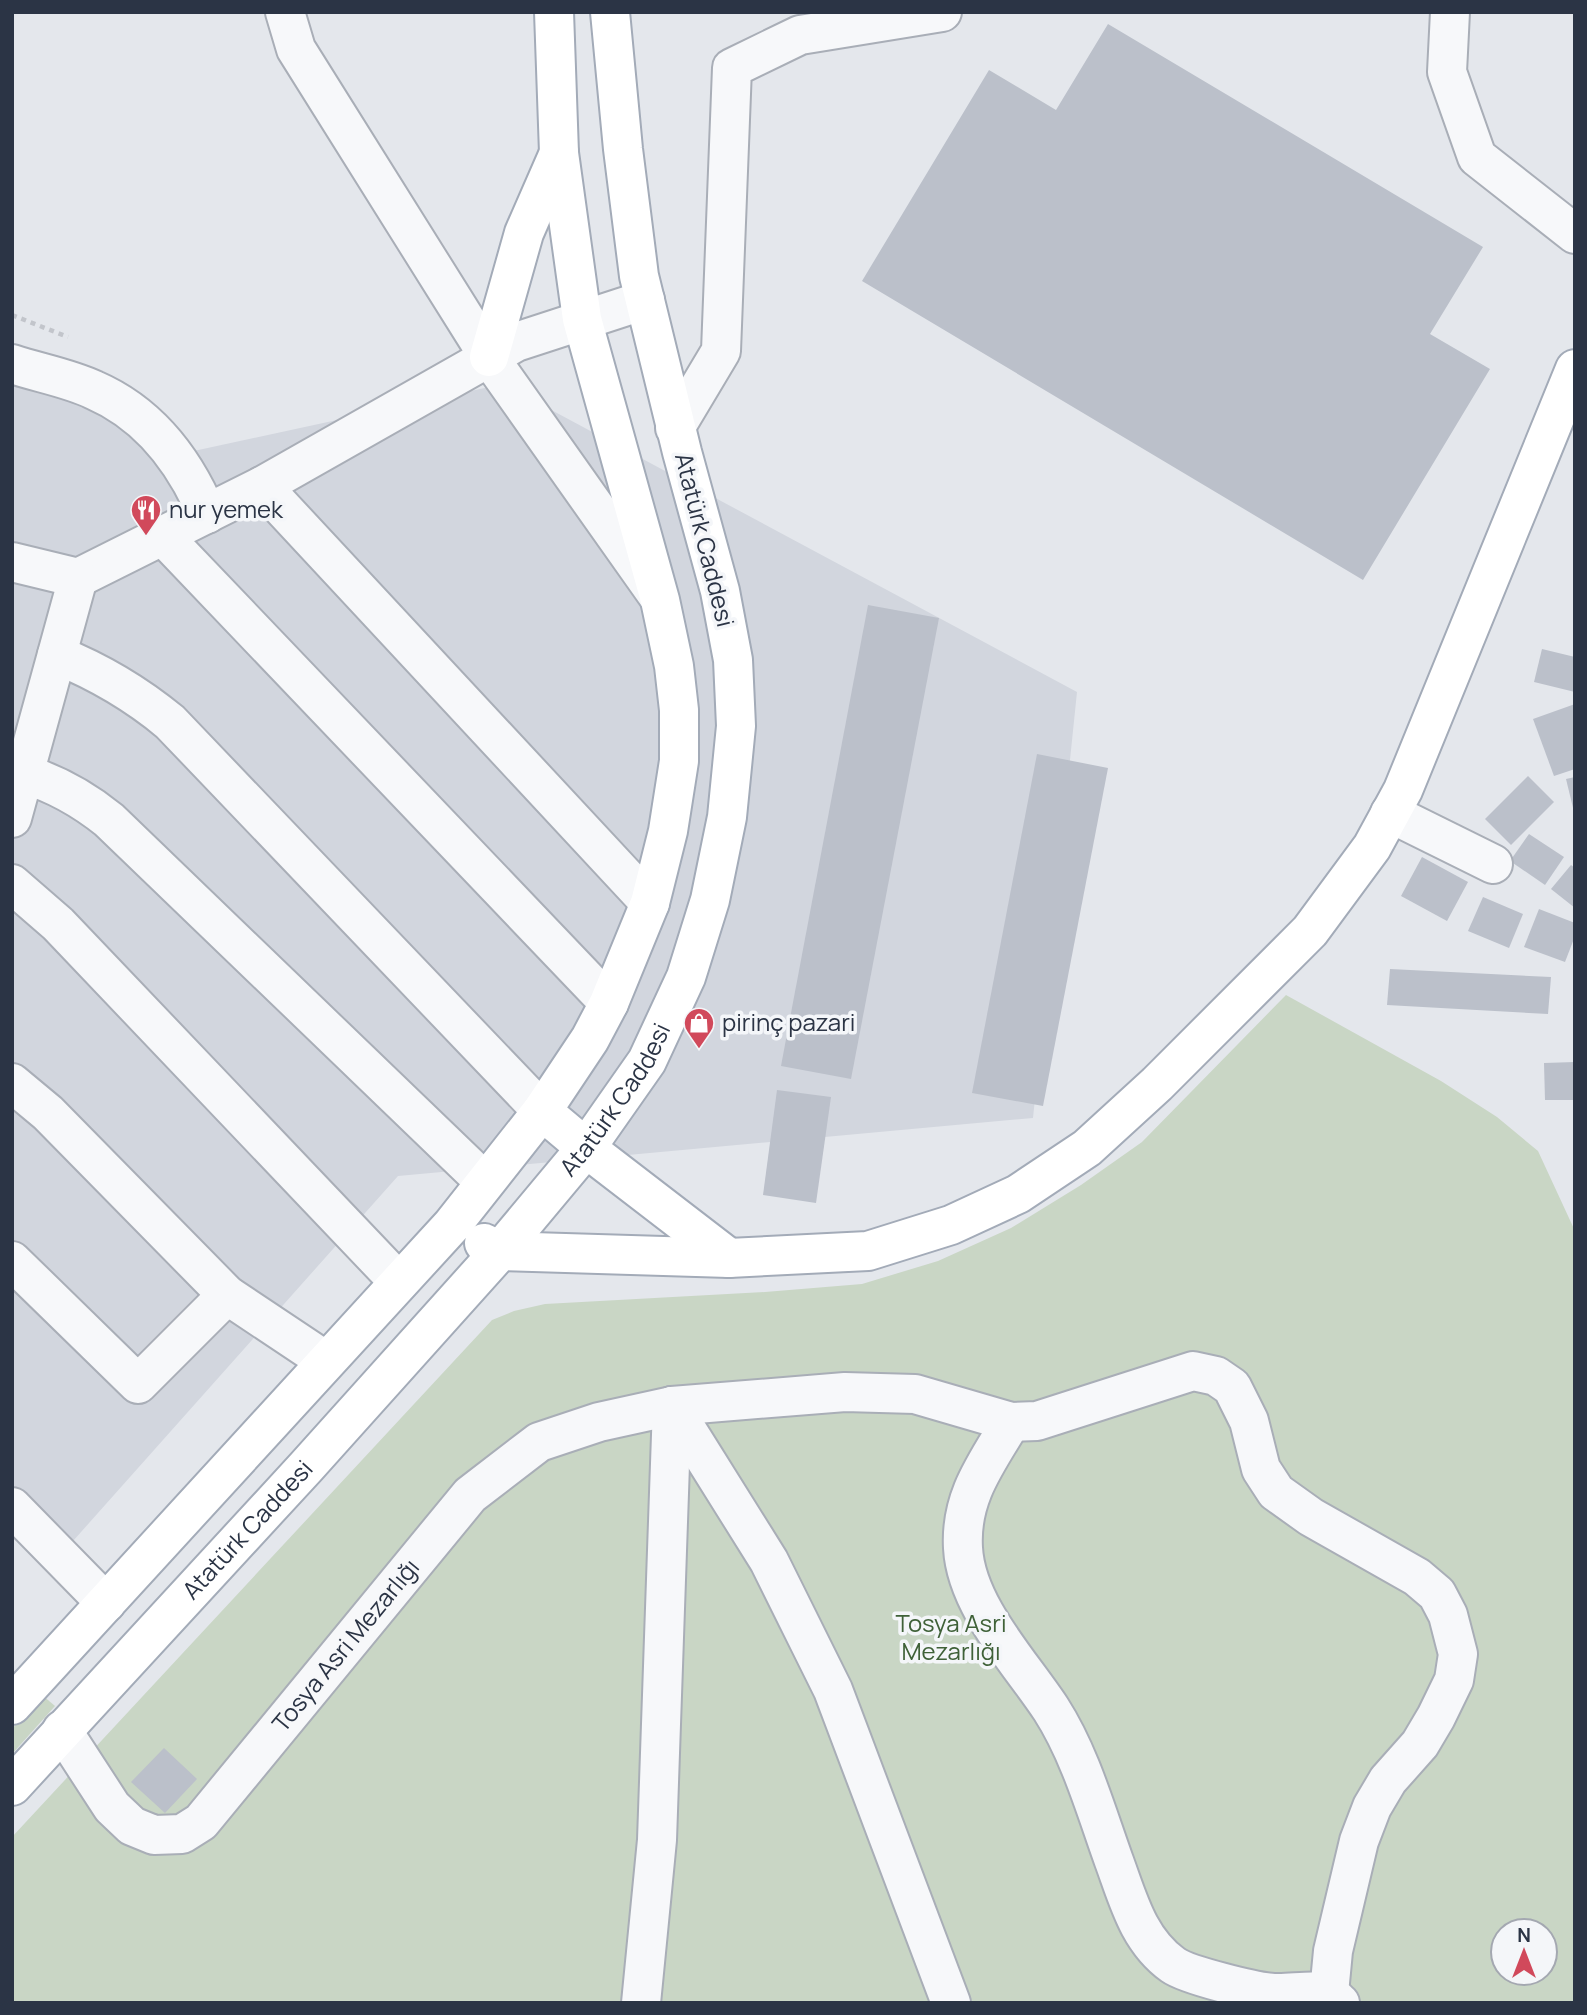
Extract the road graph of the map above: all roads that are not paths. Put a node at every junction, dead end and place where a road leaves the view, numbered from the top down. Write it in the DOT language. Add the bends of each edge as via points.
graph roads {
  1 [pos="285,12"];
  2 [pos="554,12"];
  3 [pos="610,12"];
  4 [pos="1450,12"];
  5 [pos="927,13"];
  6 [pos="559,153"];
  7 [pos="1575,234"];
  8 [pos="645,300"];
  9 [pos="582,319"];
  10 [pos="489,357"];
  11 [pos="12,364"];
  12 [pos="1575,369"];
  13 [pos="676,428"];
  14 [pos="262,486"];
  15 [pos="207,514"];
  16 [pos="163,536"];
  17 [pos="12,562"];
  18 [pos="78,578"];
  19 [pos="660,600"];
  20 [pos="57,655"];
  21 [pos="24,774"];
  22 [pos="1390,813"];
  23 [pos="12,818"];
  24 [pos="1493,864"];
  25 [pos="12,884"];
  26 [pos="650,903"];
  27 [pos="609,1003"];
  28 [pos="12,1083"];
  29 [pos="542,1111"];
  30 [pos="586,1148"];
  31 [pos="485,1182"];
  32 [pos="452,1225"];
  33 [pos="500,1251"];
  34 [pos="729,1258"];
  35 [pos="12,1261"];
  36 [pos="399,1282"];
  37 [pos="227,1295"];
  38 [pos="326,1361"];
  39 [pos="672,1406"];
  40 [pos="1011,1422"];
  41 [pos="12,1507"];
  42 [pos="106,1603"];
  43 [pos="12,1705"];
  44 [pos="62,1730"];
  45 [pos="12,1786"];
  46 [pos="1331,2000"];
  47 [pos="641,2003"];
  48 [pos="951,2003"];
  1 -- 10 [label="street" via="296,49"];
  2 -- 6 [label="main road"];
  3 -- 8 [label="main road, Atatürk Caddesi" via="623,149"];
  4 -- 7 [label="street" via="1447,72 1477,157"];
  5 -- 13 [label="street" via="800,35 732,68 721,351"];
  6 -- 9 [label="main road"];
  6 -- 10 [label="main road" via="524,233"];
  8 -- 9 [label="street"];
  8 -- 13 [label="main road, Atatürk Caddesi"];
  9 -- 10 [label="street" via="516,342"];
  9 -- 19 [label="main road"];
  10 -- 14 [label="street"];
  10 -- 19 [label="street"];
  11 -- 15 [label="street" via="92,389 133,412 174,453 194,482"];
  12 -- 22 [label="main road"];
  13 -- 30 [label="main road, Atatürk Caddesi" via="720,591 733,660 736,726 727,817 710,900 686,978 648,1061"];
  14 -- 15 [label="street"];
  14 -- 26 [label="street"];
  15 -- 16 [label="street"];
  16 -- 18 [label="street"];
  16 -- 27 [label="street"];
  17 -- 18 [label="street"];
  18 -- 20 [label="street"];
  19 -- 26 [label="main road" via="674,666 679,761"];
  20 -- 21 [label="street"];
  20 -- 29 [label="street" via="114,681 170,722"];
  21 -- 23 [label="street"];
  21 -- 31 [label="street" via="64,789 109,820"];
  22 -- 24 [label="street"];
  22 -- 34 [label="main road" via="1310,931 1087,1148 1007,1199 951,1225 868,1251"];
  25 -- 36 [label="street" via="58,924"];
  26 -- 27 [label="main road"];
  27 -- 29 [label="main road"];
  28 -- 37 [label="street" via="48,1113"];
  29 -- 30 [label="main road"];
  29 -- 31 [label="main road"];
  30 -- 33 [label="main road, Atatürk Caddesi"];
  30 -- 34 [label="main road"];
  31 -- 32 [label="main road"];
  32 -- 33 [label="main road"];
  32 -- 36 [label="main road"];
  33 -- 34 [label="main road"];
  33 -- 44 [label="main road, Atatürk Caddesi"];
  35 -- 37 [label="street" via="138,1384"];
  36 -- 38 [label="main road"];
  37 -- 38 [label="street"];
  38 -- 42 [label="main road"];
  39 -- 40 [label="street, Tosya Asri Mezarlığı" via="845,1392 915,1394"];
  39 -- 44 [label="street, Tosya Asri Mezarlığı" via="539,1441 470,1495 201,1822 182,1834 154,1835 132,1826 112,1808"];
  39 -- 47 [label="street" via="657,1840"];
  39 -- 48 [label="street" via="769,1561 833,1690"];
  40 -- 46 [label="street, Tosya Asri Mezarlığı" via="972,1487 963,1519 963,1551 972,1588 1052,1711 1073,1753 1132,1912 1150,1945 1175,1967 1224,1983"];
  40 -- 46 [label="street, Tosya Asri Mezarlığı" via="1037,1421 1194,1371 1216,1376 1232,1387 1249,1421 1261,1469 1276,1492 1417,1577 1437,1594 1458,1654 1454,1680 1420,1744 1388,1780 1359,1842 1333,1951"];
  41 -- 42 [label="street"];
  42 -- 43 [label="main road"];
  44 -- 45 [label="main road, Atatürk Caddesi"];
}
